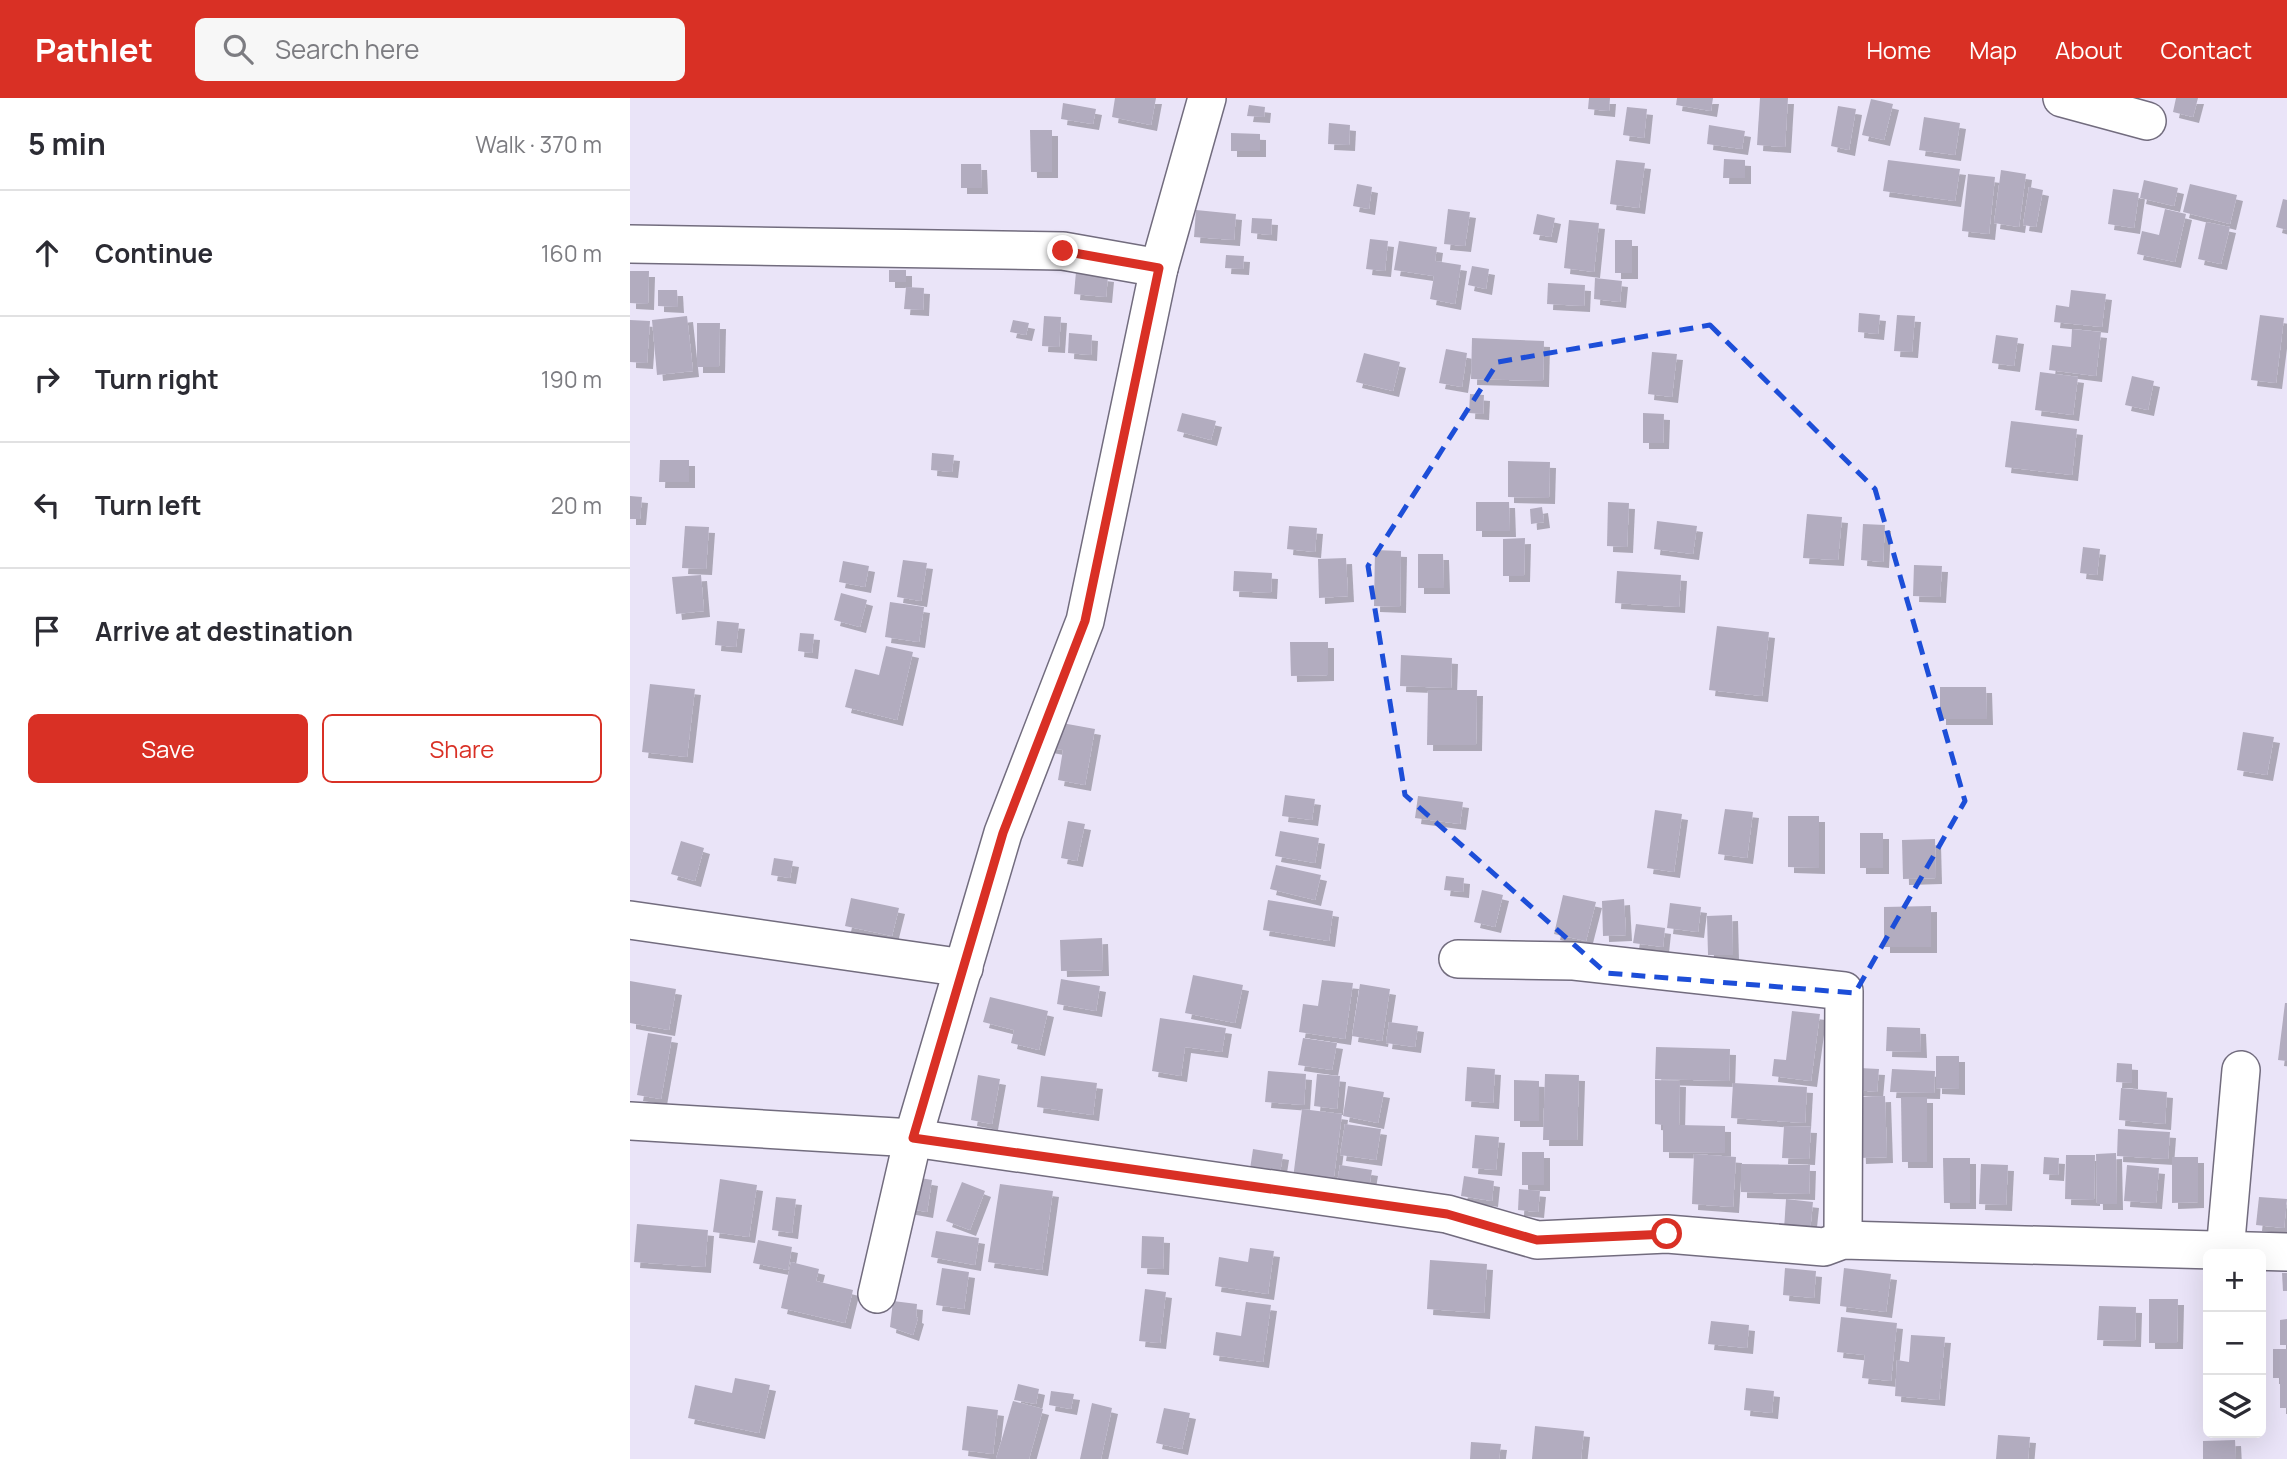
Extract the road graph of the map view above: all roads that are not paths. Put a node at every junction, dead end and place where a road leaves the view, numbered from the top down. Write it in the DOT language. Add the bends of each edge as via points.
graph roads {
  1 [pos="1207,98"];
  2 [pos="2062,98"];
  3 [pos="2147,121"];
  4 [pos="630,244"];
  5 [pos="1159,268"];
  6 [pos="630,920"];
  7 [pos="1458,959"];
  8 [pos="964,968"];
  9 [pos="2241,1070"];
  10 [pos="630,1121"];
  11 [pos="913,1138"];
  12 [pos="1843,1240"];
  13 [pos="2225,1249"];
  14 [pos="2203,1251"];
  15 [pos="2266,1252"];
  16 [pos="2287,1252"];
  17 [pos="877,1294"];
  1 -- 5 [label="street"];
  2 -- 3 [label="street"];
  4 -- 5 [label="street" via="1063,251"];
  5 -- 8 [label="street" via="1085,621 1003,833"];
  6 -- 8 [label="street"];
  7 -- 12 [label="street" via="1574,961 1844,991"];
  8 -- 11 [label="street"];
  9 -- 13 [label="street"];
  10 -- 11 [label="street"];
  11 -- 12 [label="street" via="1447,1214 1537,1240 1667,1234 1824,1247"];
  11 -- 17 [label="street"];
  12 -- 14 [label="street"];
  15 -- 16 [label="street"];
}
